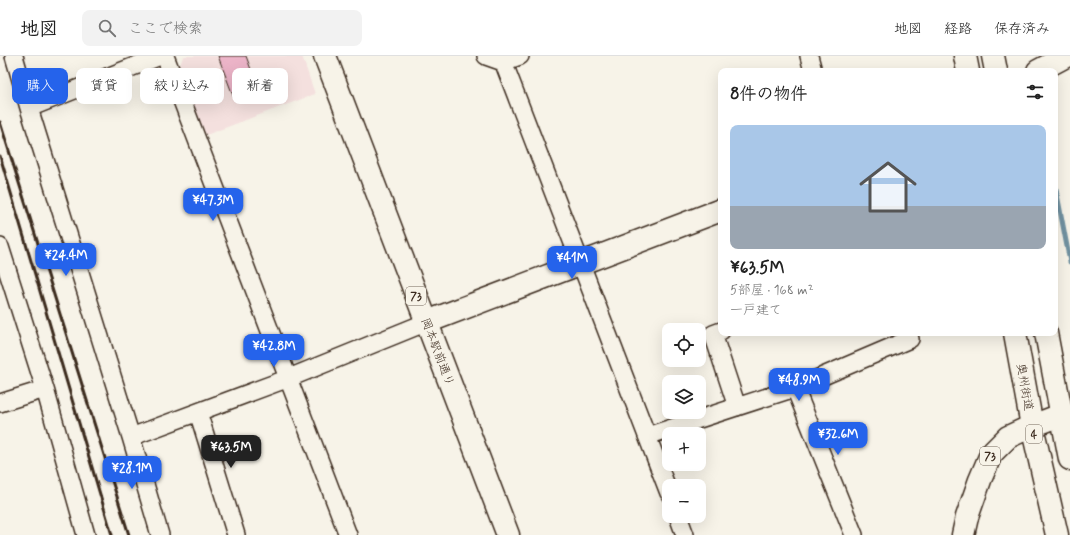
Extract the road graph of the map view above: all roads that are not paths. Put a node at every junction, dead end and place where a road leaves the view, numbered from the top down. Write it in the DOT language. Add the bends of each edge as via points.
graph roads {
  1 [pos="14,56"];
  2 [pos="160,56"];
  3 [pos="165,56"];
  4 [pos="325,56"];
  5 [pos="486,56"];
  6 [pos="520,56"];
  7 [pos="808,56"];
  8 [pos="965,56"];
  9 [pos="993,56"];
  10 [pos="1066,56"];
  11 [pos="502,59"];
  12 [pos="812,68"];
  13 [pos="967,68"];
  14 [pos="995,68"];
  15 [pos="1044,68"];
  16 [pos="29,108"];
  17 [pos="718,211"];
  18 [pos="0,247"];
  19 [pos="582,264"];
  20 [pos="427,322"];
  21 [pos="718,332"];
  22 [pos="908,336"];
  23 [pos="1016,336"];
  24 [pos="1047,336"];
  25 [pos="289,378"];
  26 [pos="795,388"];
  27 [pos="45,389"];
  28 [pos="0,403"];
  29 [pos="737,407"];
  30 [pos="198,412"];
  31 [pos="1061,415"];
  32 [pos="1032,426"];
  33 [pos="647,436"];
  34 [pos="131,437"];
  35 [pos="1070,459"];
  36 [pos="664,479"];
  37 [pos="681,523"];
  38 [pos="81,533"];
  39 [pos="160,535"];
  40 [pos="236,535"];
  41 [pos="348,535"];
  42 [pos="508,535"];
  43 [pos="685,535"];
  44 [pos="854,535"];
  45 [pos="963,535"];
  46 [pos="1056,535"];
  1 -- 16 [label="street"];
  2 -- 16 [label="street"];
  3 -- 25 [label="street"];
  4 -- 20 [label="main road, 岡本駅前通り / 73"];
  5 -- 11 [label="street"];
  6 -- 11 [label="street"];
  7 -- 12 [label="street"];
  8 -- 13 [label="main road"];
  9 -- 14 [label="main road"];
  10 -- 15 [label="main road"];
  11 -- 19 [label="street"];
  16 -- 34 [label="street"];
  17 -- 19 [label="main road"];
  18 -- 27 [label="street"];
  19 -- 20 [label="main road"];
  19 -- 33 [label="street"];
  20 -- 25 [label="street"];
  20 -- 42 [label="main road, 岡本駅前通り / 73"];
  21 -- 29 [label="street" via="713,334"];
  22 -- 26 [label="street" via="910,339"];
  23 -- 32 [label="main road, 奥州街道 / 4"];
  24 -- 31 [label="main road"];
  25 -- 30 [label="street"];
  25 -- 41 [label="street"];
  26 -- 29 [label="street"];
  26 -- 44 [label="street"];
  27 -- 28 [label="street"];
  27 -- 38 [label="street"];
  29 -- 33 [label="street"];
  30 -- 34 [label="street"];
  30 -- 40 [label="street"];
  31 -- 32 [label="main road, 73"];
  31 -- 35 [label="main road"];
  32 -- 45 [label="main road, 73" via="1008,438 991,454 967,517"];
  32 -- 46 [label="main road, 奥州街道 / 4"];
  33 -- 36 [label="street"];
  34 -- 39 [label="street"];
  37 -- 43 [label="street"];
}
